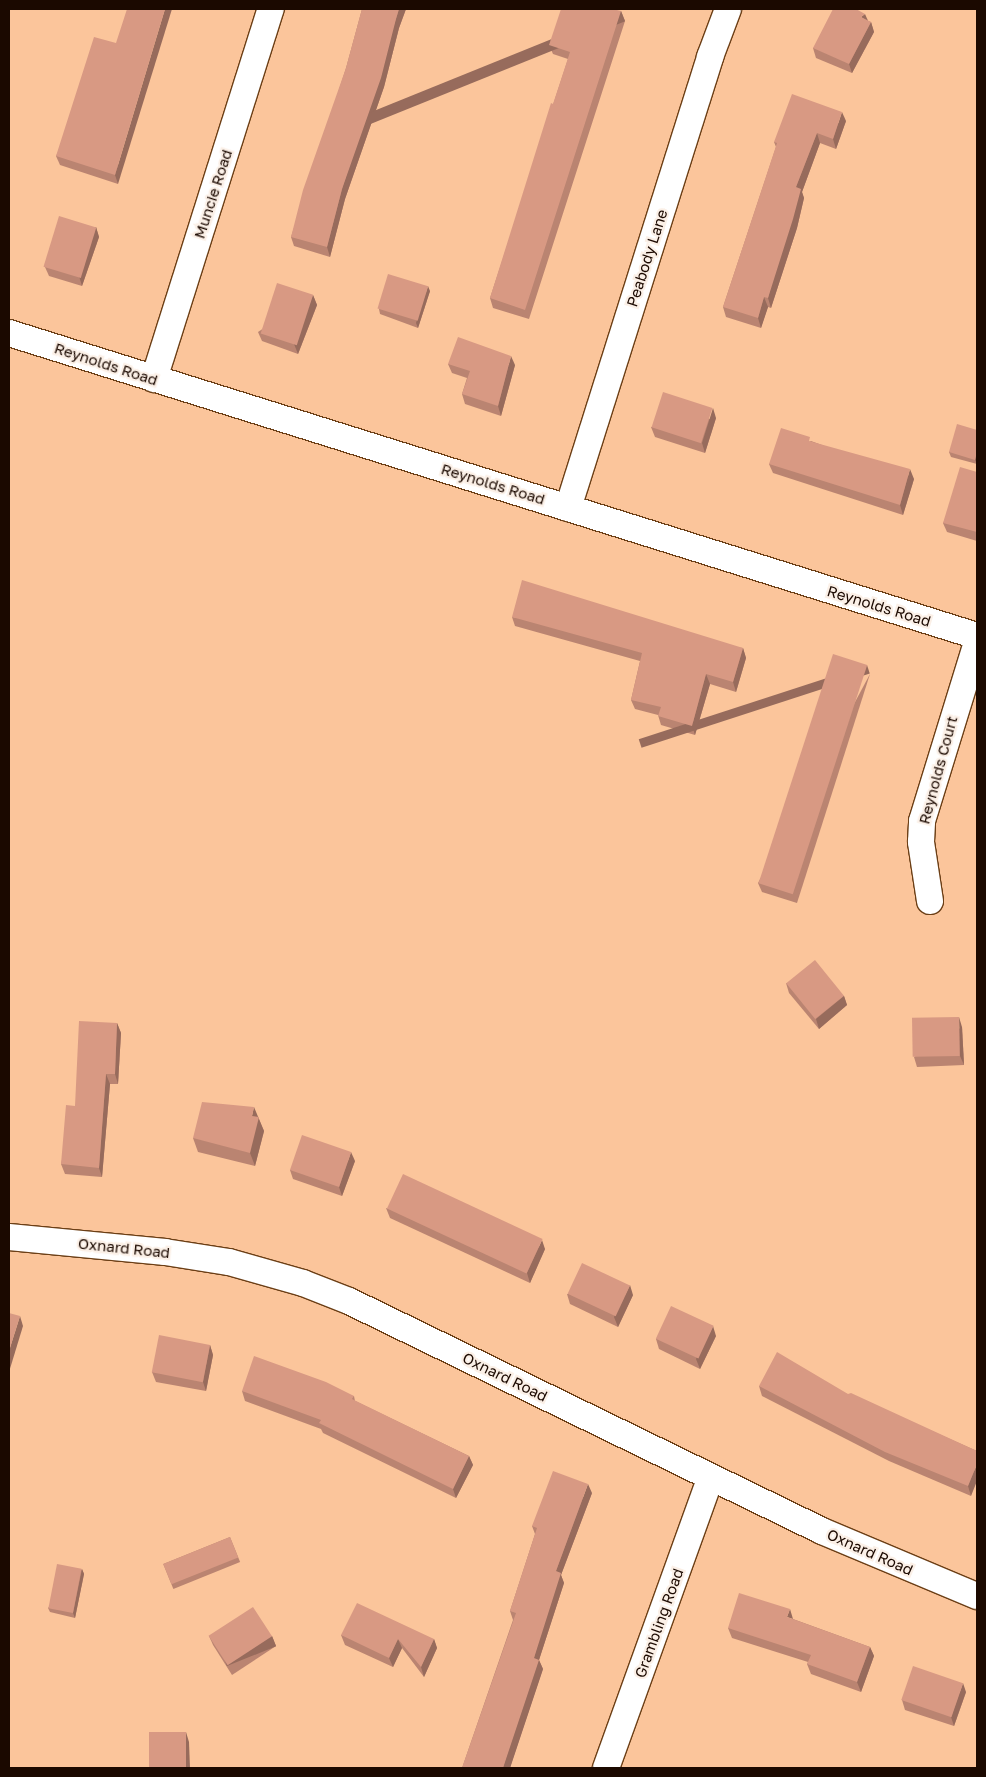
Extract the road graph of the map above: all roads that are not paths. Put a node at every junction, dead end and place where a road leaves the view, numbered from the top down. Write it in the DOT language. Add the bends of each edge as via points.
graph roads {
  1 [pos="271,9"];
  2 [pos="728,9"];
  3 [pos="9,333"];
  4 [pos="154,379"];
  5 [pos="568,508"];
  6 [pos="977,636"];
  7 [pos="977,642"];
  8 [pos="930,901"];
  9 [pos="9,1237"];
  10 [pos="711,1477"];
  11 [pos="977,1596"];
  12 [pos="606,1768"];
  1 -- 4 [label="street, Muncie Road"];
  2 -- 5 [label="street, Peabody Lane"];
  3 -- 4 [label="street, Reynolds Road"];
  4 -- 5 [label="street, Reynolds Road"];
  5 -- 6 [label="street, Reynolds Road"];
  7 -- 8 [label="street, Reynolds Court" via="922,821"];
  9 -- 10 [label="street, Oxnard Road" via="174,1253 229,1262 303,1283 349,1301"];
  10 -- 11 [label="street, Oxnard Road" via="822,1531"];
  10 -- 12 [label="street, Grambling Road"];
}
